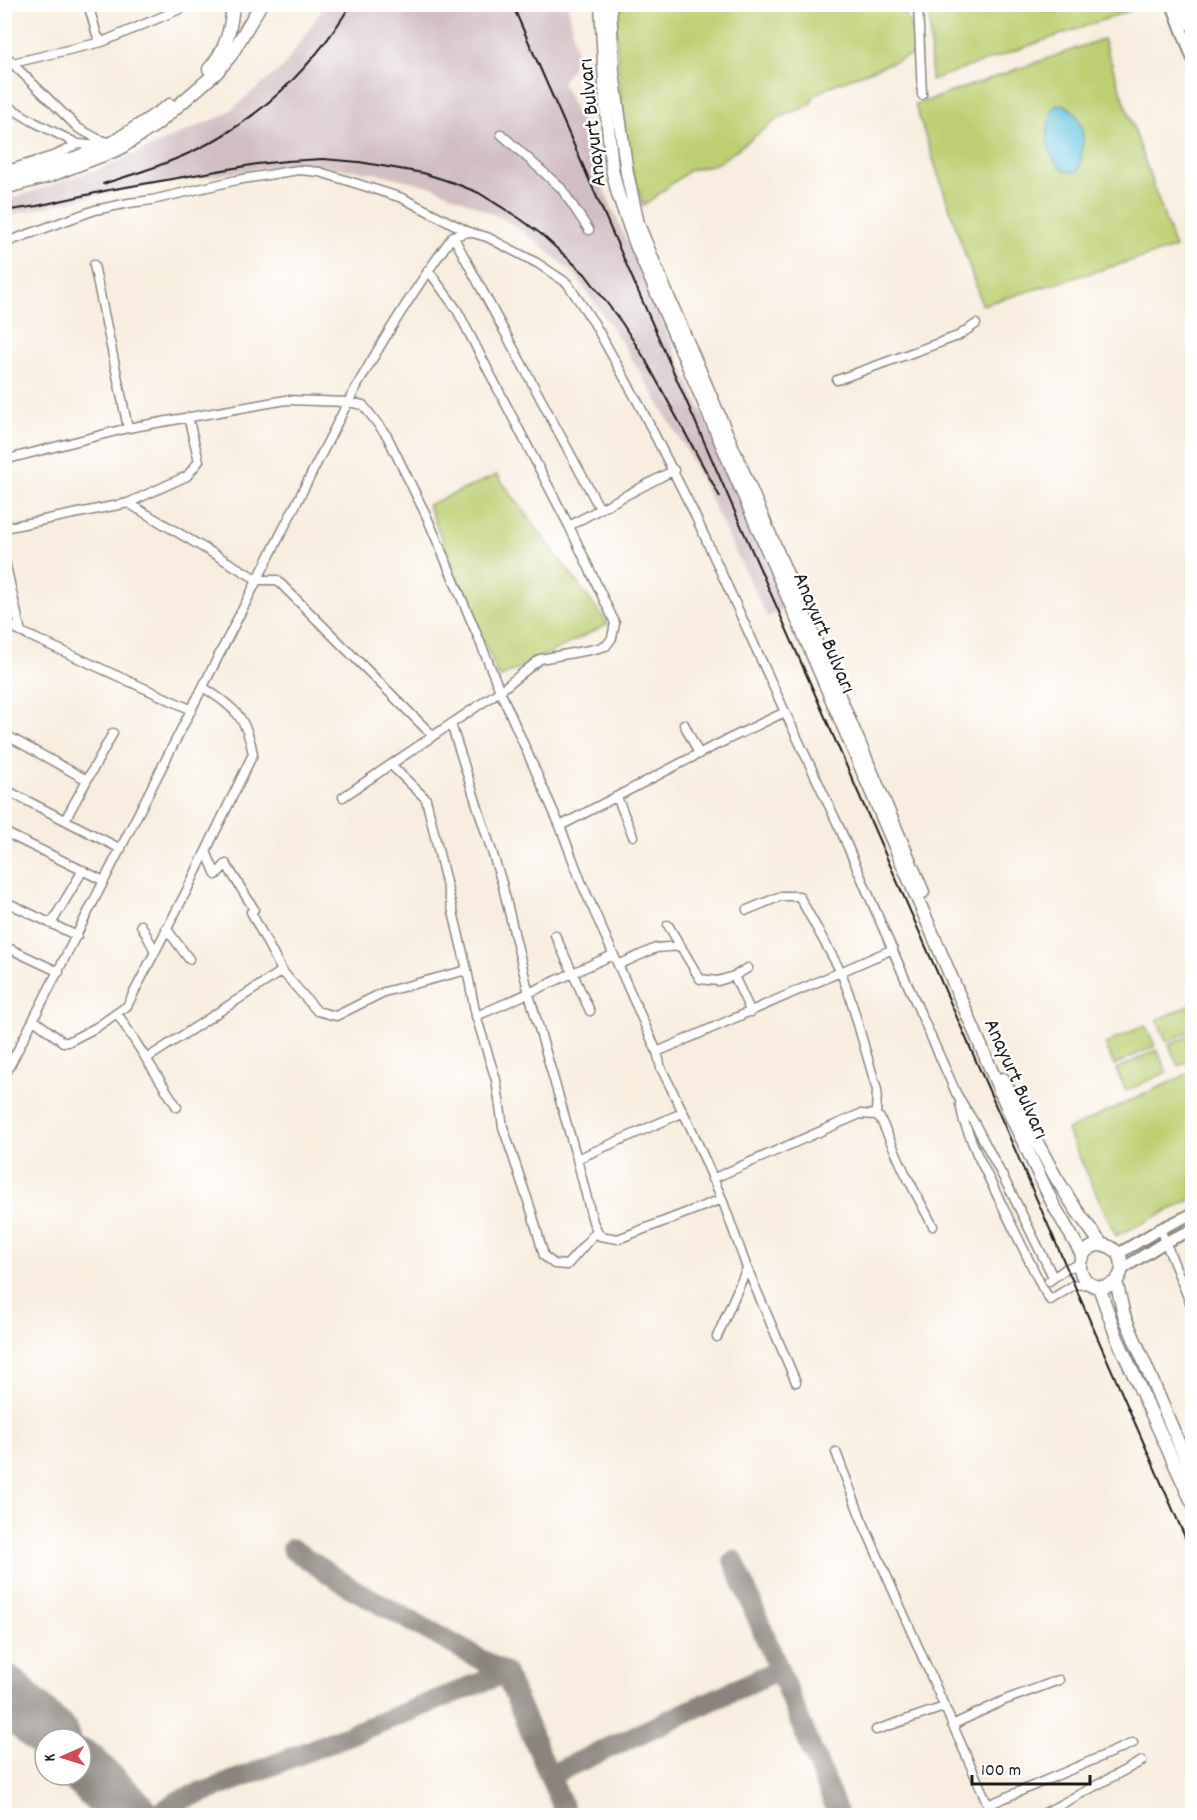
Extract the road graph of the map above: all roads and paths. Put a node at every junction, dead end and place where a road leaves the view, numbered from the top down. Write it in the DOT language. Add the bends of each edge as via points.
graph roads {
  1 [pos="88,4"];
  2 [pos="192,4"];
  3 [pos="232,4"];
  4 [pos="261,4"];
  5 [pos="601,4"];
  6 [pos="610,4"];
  7 [pos="918,4"];
  8 [pos="1172,4"];
  9 [pos="1183,4"];
  10 [pos="1192,24"];
  11 [pos="102,42"];
  12 [pos="4,52"];
  13 [pos="1192,57"];
  14 [pos="13,63"];
  15 [pos="922,95"];
  16 [pos="4,104"];
  17 [pos="16,111"];
  18 [pos="4,115"];
  19 [pos="501,134"];
  20 [pos="78,144"];
  21 [pos="112,146"];
  22 [pos="4,171"];
  23 [pos="4,180"];
  24 [pos="4,188"];
  25 [pos="589,230"];
  26 [pos="470,232"];
  27 [pos="453,236"];
  28 [pos="4,243"];
  29 [pos="94,265"];
  30 [pos="428,270"];
  31 [pos="976,324"];
  32 [pos="837,380"];
  33 [pos="348,402"];
  34 [pos="188,417"];
  35 [pos="128,428"];
  36 [pos="4,460"];
  37 [pos="674,470"];
  38 [pos="128,503"];
  39 [pos="600,509"];
  40 [pos="569,525"];
  41 [pos="4,528"];
  42 [pos="4,557"];
  43 [pos="258,580"];
  44 [pos="4,621"];
  45 [pos="21,632"];
  46 [pos="203,687"];
  47 [pos="500,691"];
  48 [pos="192,710"];
  49 [pos="785,712"];
  50 [pos="451,724"];
  51 [pos="684,724"];
  52 [pos="113,733"];
  53 [pos="4,734"];
  54 [pos="433,736"];
  55 [pos="699,754"];
  56 [pos="391,765"];
  57 [pos="87,780"];
  58 [pos="4,789"];
  59 [pos="343,797"];
  60 [pos="616,797"];
  61 [pos="65,820"];
  62 [pos="560,826"];
  63 [pos="4,832"];
  64 [pos="633,836"];
  65 [pos="121,849"];
  66 [pos="206,851"];
  67 [pos="83,870"];
  68 [pos="104,881"];
  69 [pos="4,901"];
  70 [pos="747,910"];
  71 [pos="51,924"];
  72 [pos="668,925"];
  73 [pos="141,926"];
  74 [pos="166,928"];
  75 [pos="555,934"];
  76 [pos="77,936"];
  77 [pos="4,946"];
  78 [pos="681,946"];
  79 [pos="892,949"];
  80 [pos="155,951"];
  81 [pos="613,955"];
  82 [pos="189,959"];
  83 [pos="618,965"];
  84 [pos="748,968"];
  85 [pos="282,970"];
  86 [pos="467,970"];
  87 [pos="59,972"];
  88 [pos="573,972"];
  89 [pos="841,972"];
  90 [pos="734,976"];
  91 [pos="529,994"];
  92 [pos="590,1011"];
  93 [pos="752,1011"];
  94 [pos="117,1013"];
  95 [pos="476,1016"];
  96 [pos="34,1020"];
  97 [pos="657,1052"];
  98 [pos="146,1059"];
  99 [pos="4,1077"];
  100 [pos="957,1095"];
  101 [pos="177,1107"];
  102 [pos="682,1113"];
  103 [pos="876,1114"];
  104 [pos="577,1159"];
  105 [pos="712,1179"];
  106 [pos="722,1199"];
  107 [pos="1192,1214"];
  108 [pos="933,1226"];
  109 [pos="1160,1229"];
  110 [pos="1192,1230"];
  111 [pos="597,1231"];
  112 [pos="1166,1242"];
  113 [pos="1102,1245"];
  114 [pos="1118,1254"];
  115 [pos="1081,1261"];
  116 [pos="747,1268"];
  117 [pos="1119,1275"];
  118 [pos="1053,1277"];
  119 [pos="1095,1286"];
  120 [pos="1042,1287"];
  121 [pos="1192,1307"];
  122 [pos="717,1337"];
  123 [pos="796,1382"];
  124 [pos="836,1452"];
  125 [pos="1192,1474"];
  126 [pos="1192,1502"];
  127 [pos="1059,1680"];
  128 [pos="944,1707"];
  129 [pos="952,1725"];
  130 [pos="876,1730"];
  131 [pos="1133,1743"];
  132 [pos="1142,1761"];
  133 [pos="988,1805"];
  134 [pos="993,1815"];
  135 [pos="1039,1815"];
  1 -- 11 [label="street"];
  2 -- 11 [label="street"];
  3 -- 21 [label="main road" via="231,28 215,63 198,82"];
  4 -- 21 [label="main road" via="218,72 157,124"];
  5 -- 115 [label="main road, Anayurt Bulvarı" via="612,169 636,245 1011,1116"];
  6 -- 113 [label="main road, Anayurt Bulvarı" via="622,148 636,214 654,265 998,1068 1055,1176"];
  7 -- 15 [label="street"];
  8 -- 13 [label="street"];
  9 -- 10 [label="highway"];
  11 -- 14 [label="street"];
  12 -- 14 [label="street"];
  14 -- 21 [label="street" via="78,128"];
  16 -- 17 [label="street"];
  17 -- 18 [label="street"];
  17 -- 20 [label="street"];
  19 -- 25 [label="street" via="561,188"];
  20 -- 21 [label="street"];
  20 -- 22 [label="street"];
  21 -- 23 [label="main road"];
  21 -- 24 [label="main road" via="49,176"];
  26 -- 27 [label="street"];
  26 -- 28 [label="street" via="402,198 320,172 298,170 96,210"];
  26 -- 37 [label="street" via="507,247 567,283 594,323"];
  27 -- 30 [label="street"];
  27 -- 39 [label="street"];
  29 -- 35 [label="street"];
  30 -- 33 [label="street"];
  30 -- 40 [label="street" via="457,310"];
  31 -- 32 [label="street" via="958,336"];
  33 -- 34 [label="street" via="286,400"];
  33 -- 43 [label="street"];
  33 -- 47 [label="street" via="363,405 387,436 426,515"];
  34 -- 35 [label="street"];
  34 -- 38 [label="street" via="199,461 187,477"];
  35 -- 36 [label="street"];
  37 -- 39 [label="street"];
  37 -- 49 [label="street"];
  38 -- 41 [label="street"];
  38 -- 43 [label="street"];
  39 -- 40 [label="street"];
  40 -- 47 [label="street" via="615,623 612,638 606,646 595,650 540,659"];
  42 -- 45 [label="street"];
  43 -- 46 [label="street"];
  43 -- 54 [label="street" via="277,580"];
  44 -- 45 [label="street"];
  45 -- 48 [label="street"];
  46 -- 48 [label="street"];
  46 -- 66 [label="street" via="234,708 250,733 254,754"];
  47 -- 50 [label="street"];
  47 -- 62 [label="street"];
  48 -- 65 [label="street"];
  49 -- 55 [label="street"];
  49 -- 79 [label="street"];
  50 -- 54 [label="street"];
  50 -- 91 [label="street" via="502,883"];
  51 -- 55 [label="street"];
  52 -- 57 [label="street"];
  53 -- 57 [label="street"];
  54 -- 56 [label="street"];
  55 -- 60 [label="street"];
  56 -- 59 [label="street"];
  56 -- 86 [label="street" via="426,799"];
  57 -- 61 [label="street"];
  58 -- 61 [label="street"];
  60 -- 62 [label="street"];
  60 -- 64 [label="street"];
  61 -- 65 [label="street"];
  62 -- 81 [label="street"];
  63 -- 67 [label="street"];
  65 -- 68 [label="street"];
  66 -- 74 [label="street"];
  66 -- 85 [label="street" via="216,875 226,864 254,909 251,912"];
  67 -- 68 [label="street"];
  67 -- 71 [label="street"];
  68 -- 76 [label="street"];
  69 -- 71 [label="street"];
  70 -- 89 [label="street" via="781,896 799,896"];
  71 -- 76 [label="street"];
  72 -- 78 [label="street"];
  73 -- 80 [label="street"];
  74 -- 80 [label="street"];
  74 -- 82 [label="street"];
  75 -- 88 [label="street"];
  76 -- 87 [label="street"];
  77 -- 87 [label="street"];
  78 -- 83 [label="street" via="656,948"];
  78 -- 90 [label="street" via="700,979 718,981"];
  79 -- 89 [label="street"];
  79 -- 100 [label="street"];
  80 -- 94 [label="street" via="127,1006"];
  81 -- 83 [label="street"];
  81 -- 88 [label="street"];
  83 -- 97 [label="street"];
  84 -- 90 [label="street"];
  85 -- 86 [label="street" via="317,1011 336,1016 384,992"];
  85 -- 98 [label="street"];
  86 -- 95 [label="street"];
  87 -- 96 [label="street"];
  88 -- 91 [label="street"];
  88 -- 92 [label="street"];
  89 -- 93 [label="street"];
  89 -- 103 [label="street" via="877,1090"];
  90 -- 93 [label="street"];
  91 -- 95 [label="street"];
  91 -- 104 [label="street"];
  93 -- 97 [label="street"];
  94 -- 96 [label="street" via="68,1042"];
  94 -- 98 [label="street"];
  95 -- 111 [label="street" via="496,1080 502,1127 544,1256 554,1264 567,1264"];
  96 -- 99 [label="street"];
  97 -- 102 [label="street"];
  98 -- 101 [label="street"];
  100 -- 118 [label="street"];
  100 -- 120 [label="street" via="977,1154"];
  102 -- 104 [label="street"];
  102 -- 105 [label="street"];
  103 -- 105 [label="street" via="860,1114"];
  103 -- 108 [label="street"];
  104 -- 111 [label="street"];
  105 -- 106 [label="street"];
  106 -- 111 [label="street" via="618,1239 600,1236"];
  106 -- 116 [label="street"];
  107 -- 109 [label="street"];
  109 -- 112 [label="street"];
  109 -- 114 [label="street"];
  110 -- 112 [label="street"];
  112 -- 117 [label="street"];
  112 -- 121 [label="street"];
  113 -- 114 [label="main road"];
  113 -- 115 [label="main road" via="1091,1247"];
  114 -- 117 [label="main road"];
  115 -- 118 [label="street"];
  115 -- 119 [label="main road" via="1083,1277"];
  116 -- 122 [label="street"];
  116 -- 123 [label="street"];
  117 -- 119 [label="main road" via="1109,1286"];
  117 -- 125 [label="main road" via="1124,1315"];
  118 -- 120 [label="street"];
  119 -- 120 [label="street" via="1074,1285 1050,1300"];
  119 -- 126 [label="main road"];
  124 -- 128 [label="street"];
  127 -- 129 [label="street"];
  128 -- 129 [label="street"];
  128 -- 130 [label="street"];
  129 -- 133 [label="street"];
  131 -- 133 [label="street"];
  132 -- 135 [label="street"];
  133 -- 134 [label="street"];
}
